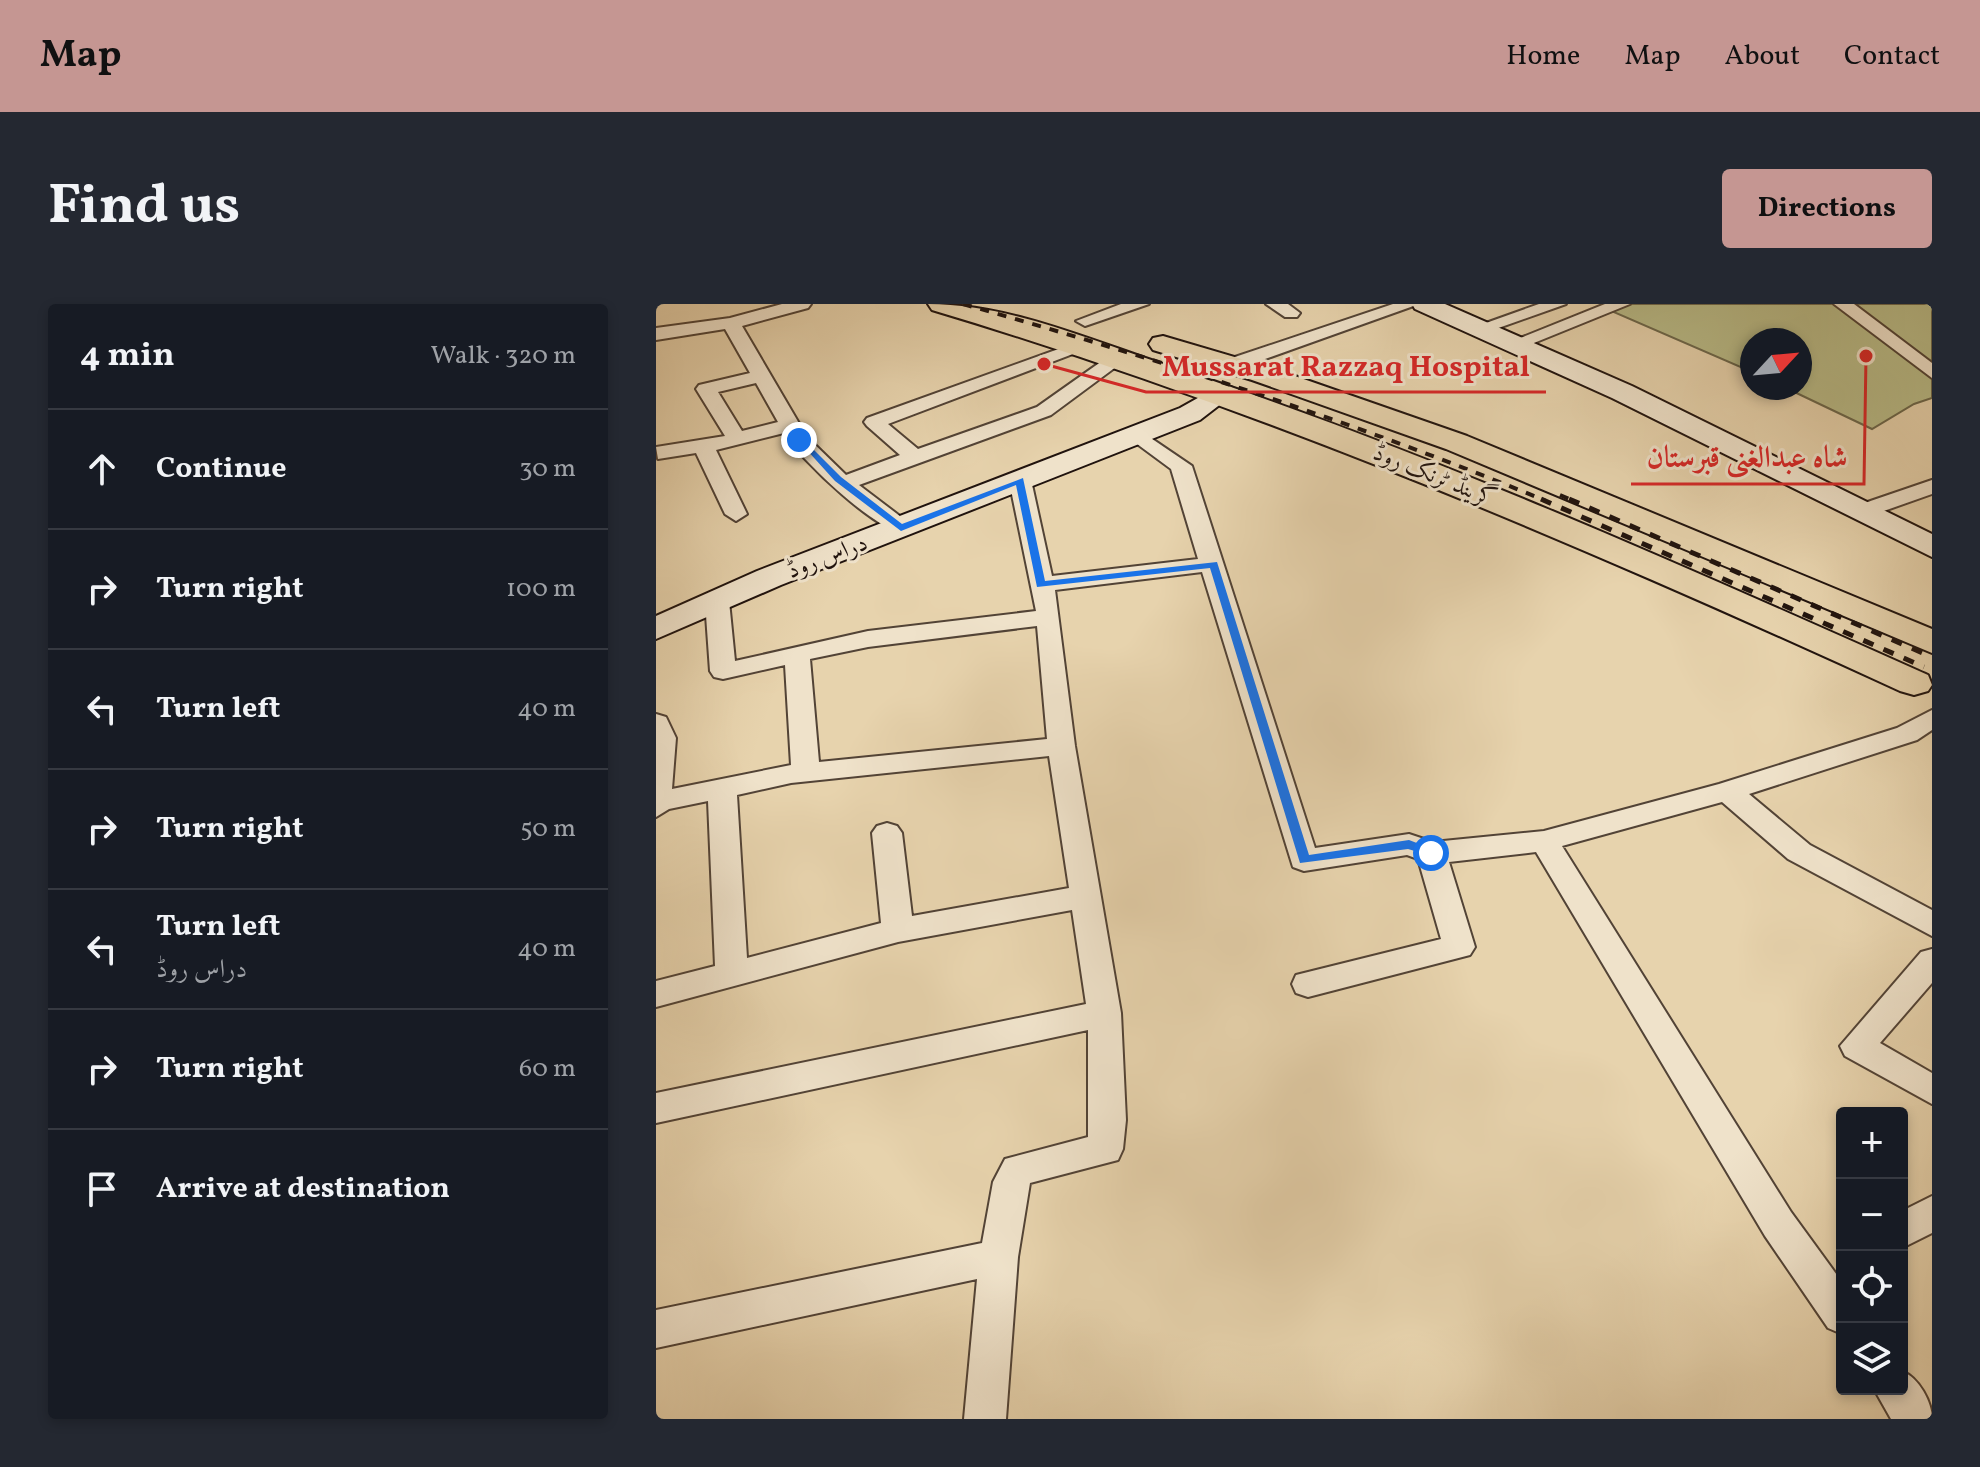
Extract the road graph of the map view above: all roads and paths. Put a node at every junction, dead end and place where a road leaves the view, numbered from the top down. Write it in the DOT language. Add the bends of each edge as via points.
graph roads {
  1 [pos="802,304"];
  2 [pos="941,304"];
  3 [pos="1027,304"];
  4 [pos="1140,304"];
  5 [pos="1410,304"];
  6 [pos="1424,304"];
  7 [pos="1557,304"];
  8 [pos="1621,304"];
  9 [pos="1843,304"];
  10 [pos="731,323"];
  11 [pos="1481,328"];
  12 [pos="656,334"];
  13 [pos="1085,334"];
  14 [pos="1517,343"];
  15 [pos="1119,358"];
  16 [pos="1932,372"];
  17 [pos="761,376"];
  18 [pos="1227,378"];
  19 [pos="790,425"];
  20 [pos="1136,434"];
  21 [pos="737,439"];
  22 [pos="703,446"];
  23 [pos="658,453"];
  24 [pos="915,457"];
  25 [pos="1020,480"];
  26 [pos="843,483"];
  27 [pos="1932,487"];
  28 [pos="1861,512"];
  29 [pos="736,514"];
  30 [pos="901,528"];
  31 [pos="1932,547"];
  32 [pos="1748,561"];
  33 [pos="1214,564"];
  34 [pos="1041,585"];
  35 [pos="1723,596"];
  36 [pos="717,601"];
  37 [pos="1866,614"];
  38 [pos="1049,617"];
  39 [pos="656,629"];
  40 [pos="1932,642"];
  41 [pos="1839,649"];
  42 [pos="797,655"];
  43 [pos="1914,683"];
  44 [pos="1932,718"];
  45 [pos="656,723"];
  46 [pos="1061,746"];
  47 [pos="806,773"];
  48 [pos="722,789"];
  49 [pos="1727,791"];
  50 [pos="656,805"];
  51 [pos="887,833"];
  52 [pos="1544,841"];
  53 [pos="1431,853"];
  54 [pos="1082,897"];
  55 [pos="1932,924"];
  56 [pos="898,930"];
  57 [pos="1932,961"];
  58 [pos="732,974"];
  59 [pos="1308,984"];
  60 [pos="656,994"];
  61 [pos="1104,1013"];
  62 [pos="1932,1090"];
  63 [pos="656,1108"];
  64 [pos="1932,1213"];
  65 [pos="1908,1227"];
  66 [pos="999,1257"];
  67 [pos="1830,1275"];
  68 [pos="1836,1295"];
  69 [pos="656,1329"];
  70 [pos="1899,1395"];
  71 [pos="985,1419"];
  72 [pos="1916,1419"];
  1 -- 10 [label="street"];
  2 -- 13 [label="main road, گرینڈ ٹرنک روڈ"];
  3 -- 13 [label="main road, گرینڈ ٹرنک روڈ"];
  4 -- 13 [label="street"];
  5 -- 18 [label="street"];
  6 -- 11 [label="street"];
  7 -- 11 [label="street"];
  8 -- 14 [label="street"];
  9 -- 16 [label="street"];
  10 -- 12 [label="street"];
  10 -- 17 [label="street"];
  11 -- 14 [label="street"];
  13 -- 15 [label="main road, گرینڈ ٹرنک روڈ"];
  13 -- 18 [label="main road, گرینڈ ٹرنک روڈ"];
  13 -- 24 [label="street" via="874,422"];
  14 -- 28 [label="street"];
  15 -- 18 [label="main road, گرینڈ ٹرنک روڈ"];
  15 -- 24 [label="street" via="1044,411"];
  17 -- 19 [label="street"];
  17 -- 21 [label="street" via="706,389"];
  18 -- 20 [label="street, دراس روڈ" via="1190,414"];
  18 -- 32 [label="main road, گرینڈ ٹرنک روڈ" via="1494,454"];
  18 -- 35 [label="main road, گرینڈ ٹرنک روڈ"];
  19 -- 21 [label="street"];
  19 -- 26 [label="street"];
  20 -- 25 [label="street, دراس روڈ"];
  20 -- 33 [label="street" via="1181,466"];
  21 -- 22 [label="street"];
  22 -- 23 [label="street"];
  22 -- 29 [label="street"];
  24 -- 26 [label="street"];
  25 -- 30 [label="street, دراس روڈ"];
  25 -- 34 [label="street"];
  26 -- 30 [label="street"];
  27 -- 28 [label="street"];
  28 -- 31 [label="street"];
  30 -- 36 [label="street, دراس روڈ"];
  32 -- 35 [label="main road" via="1756,582 1750,590"];
  32 -- 37 [label="main road, گرینڈ ٹرنک روڈ"];
  33 -- 34 [label="street"];
  33 -- 53 [label="street" via="1304,860 1409,844"];
  34 -- 38 [label="street"];
  35 -- 41 [label="main road, گرینڈ ٹرنک روڈ"];
  36 -- 39 [label="street, دراس روڈ"];
  36 -- 42 [label="street" via="723,671"];
  37 -- 40 [label="main road, گرینڈ ٹرنک روڈ"];
  37 -- 41 [label="main road" via="1836,627"];
  38 -- 42 [label="street" via="868,639"];
  38 -- 46 [label="street"];
  41 -- 43 [label="main road, گرینڈ ٹرنک روڈ"];
  42 -- 47 [label="street"];
  44 -- 49 [label="street" via="1907,734"];
  45 -- 50 [label="street" via="662,738"];
  46 -- 47 [label="street"];
  46 -- 54 [label="street"];
  47 -- 48 [label="street"];
  48 -- 50 [label="street"];
  48 -- 58 [label="street"];
  49 -- 52 [label="street"];
  49 -- 55 [label="street" via="1799,852"];
  51 -- 56 [label="street"];
  52 -- 53 [label="street"];
  52 -- 67 [label="street" via="1778,1224"];
  53 -- 59 [label="street" via="1459,947"];
  54 -- 56 [label="street"];
  54 -- 61 [label="street"];
  56 -- 58 [label="street"];
  57 -- 62 [label="street" via="1857,1046"];
  58 -- 60 [label="street"];
  61 -- 63 [label="street"];
  61 -- 66 [label="street" via="1105,1149 1018,1170"];
  64 -- 65 [label="street"];
  66 -- 69 [label="street"];
  66 -- 71 [label="street"];
  67 -- 68 [label="street"];
  70 -- 72 [label="street"];
}
